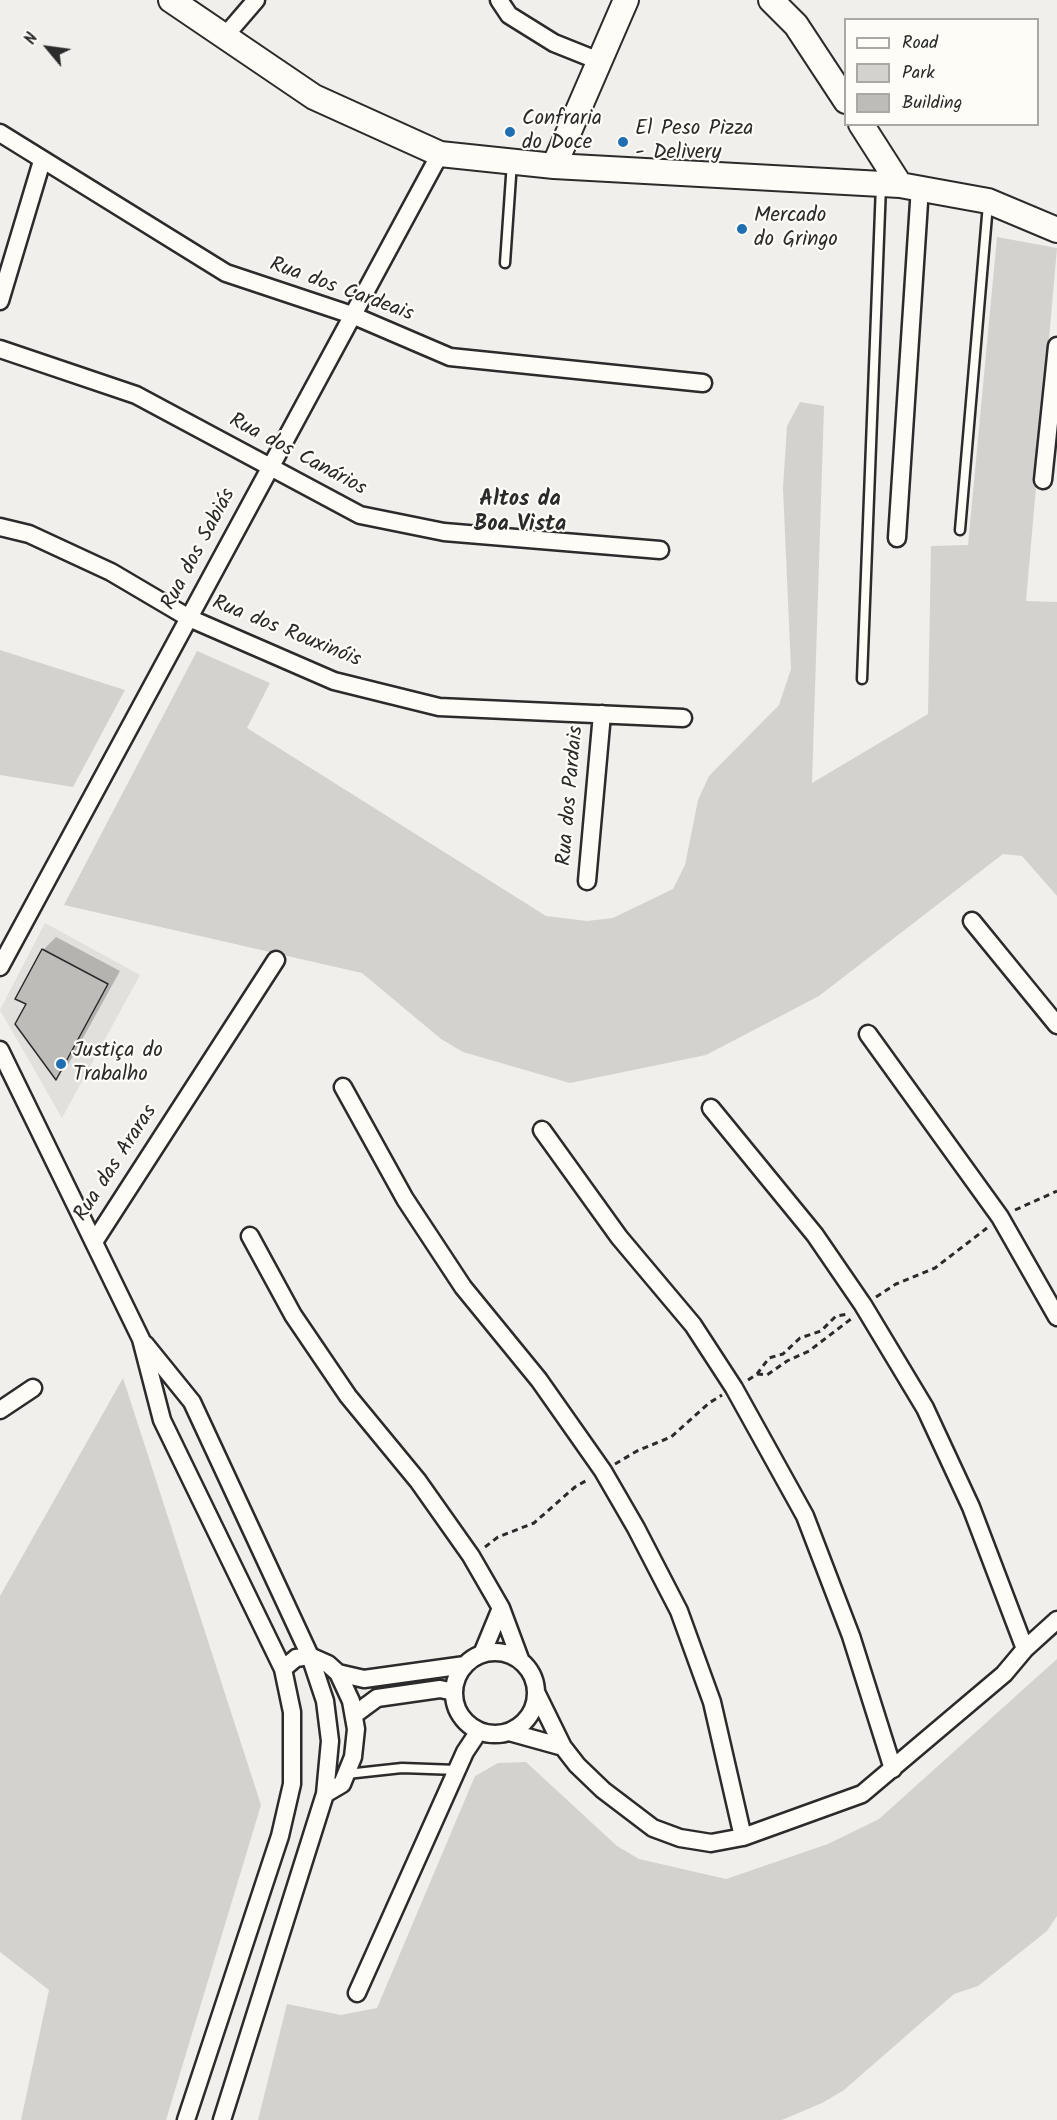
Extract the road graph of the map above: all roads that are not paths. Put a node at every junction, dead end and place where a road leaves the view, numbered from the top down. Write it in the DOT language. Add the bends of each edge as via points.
graph roads {
  1 [pos="171,0"];
  2 [pos="255,0"];
  3 [pos="499,0"];
  4 [pos="626,0"];
  5 [pos="771,0"];
  6 [pos="225,36"];
  7 [pos="599,62"];
  8 [pos="844,98"];
  9 [pos="862,126"];
  10 [pos="0,133"];
  11 [pos="440,154"];
  12 [pos="882,159"];
  13 [pos="42,161"];
  14 [pos="512,162"];
  15 [pos="554,166"];
  16 [pos="891,185"];
  17 [pos="988,201"];
  18 [pos="1057,230"];
  19 [pos="505,263"];
  20 [pos="0,301"];
  21 [pos="352,315"];
  22 [pos="1057,346"];
  23 [pos="0,350"];
  24 [pos="703,383"];
  25 [pos="270,468"];
  26 [pos="1043,480"];
  27 [pos="0,527"];
  28 [pos="960,530"];
  29 [pos="897,538"];
  30 [pos="660,550"];
  31 [pos="189,618"];
  32 [pos="862,679"];
  33 [pos="602,714"];
  34 [pos="683,718"];
  35 [pos="587,881"];
  36 [pos="972,921"];
  37 [pos="276,960"];
  38 [pos="0,967"];
  39 [pos="1057,1025"];
  40 [pos="868,1034"];
  41 [pos="0,1051"];
  42 [pos="343,1087"];
  43 [pos="711,1108"];
  44 [pos="542,1130"];
  45 [pos="249,1236"];
  46 [pos="94,1242"];
  47 [pos="1057,1317"];
  48 [pos="141,1339"];
  49 [pos="33,1388"];
  50 [pos="0,1410"];
  51 [pos="501,1608"];
  52 [pos="1057,1620"];
  53 [pos="1025,1648"];
  54 [pos="482,1654"];
  55 [pos="310,1656"];
  56 [pos="520,1659"];
  57 [pos="465,1665"];
  58 [pos="283,1669"];
  59 [pos="338,1673"];
  60 [pos="454,1692"];
  61 [pos="537,1694"];
  62 [pos="354,1715"];
  63 [pos="480,1731"];
  64 [pos="509,1732"];
  65 [pos="563,1747"];
  66 [pos="893,1769"];
  67 [pos="458,1770"];
  68 [pos="347,1774"];
  69 [pos="325,1794"];
  70 [pos="742,1837"];
  71 [pos="357,1993"];
  72 [pos="186,2120"];
  73 [pos="222,2120"];
  1 -- 6 [label="main road"];
  2 -- 6 [label="street"];
  3 -- 7 [label="street" via="509,15 554,43"];
  4 -- 7 [label="main road"];
  5 -- 8 [label="main road" via="796,25"];
  6 -- 11 [label="main road" via="314,97"];
  7 -- 15 [label="main road"];
  9 -- 12 [label="main road"];
  10 -- 13 [label="street, Rua dos Cardeais"];
  11 -- 14 [label="main road"];
  11 -- 21 [label="street, Rua dos Sabiás"];
  12 -- 16 [label="main road"];
  12 -- 16 [label="main road"];
  13 -- 20 [label="street"];
  13 -- 21 [label="street, Rua dos Cardeais" via="226,273"];
  14 -- 15 [label="main road"];
  14 -- 19 [label="lane"];
  15 -- 16 [label="main road"];
  16 -- 17 [label="main road"];
  16 -- 29 [label="street"];
  16 -- 32 [label="lane"];
  17 -- 18 [label="main road"];
  17 -- 28 [label="lane"];
  21 -- 24 [label="street, Rua dos Cardeais" via="450,357"];
  21 -- 25 [label="street, Rua dos Sabiás"];
  22 -- 26 [label="street"];
  23 -- 25 [label="street, Rua dos Canários" via="136,395"];
  25 -- 30 [label="street, Rua dos Canários" via="360,515 444,532"];
  25 -- 31 [label="street, Rua dos Sabiás"];
  27 -- 31 [label="street, Rua dos Rouxinóis" via="29,534 111,572"];
  31 -- 33 [label="street, Rua dos Rouxinóis" via="334,681 439,707"];
  31 -- 38 [label="street, Rua dos Sabiás"];
  33 -- 34 [label="street, Rua dos Rouxinóis"];
  33 -- 35 [label="street, Rua dos Pardais"];
  36 -- 39 [label="street"];
  37 -- 46 [label="street, Rua das Araras"];
  40 -- 47 [label="street" via="1000,1217"];
  41 -- 46 [label="street"];
  42 -- 70 [label="street" via="405,1199 463,1287 539,1380 603,1471 636,1528 679,1611 712,1702"];
  43 -- 53 [label="street" via="815,1234 925,1408 971,1507"];
  44 -- 66 [label="street" via="619,1237 693,1325 734,1388 805,1516 851,1636"];
  45 -- 51 [label="street" via="299,1324 348,1396 418,1481 471,1556"];
  46 -- 48 [label="street"];
  48 -- 55 [label="street" via="192,1402"];
  48 -- 58 [label="street" via="162,1420"];
  49 -- 50 [label="street"];
  51 -- 54 [label="street"];
  51 -- 56 [label="street"];
  52 -- 53 [label="street"];
  53 -- 66 [label="street" via="1004,1674"];
  54 -- 56 [label="street" via="502,1652"];
  54 -- 57 [label="street"];
  55 -- 58 [label="street" via="296,1658"];
  55 -- 59 [label="street"];
  55 -- 69 [label="street" via="325,1701 330,1741"];
  56 -- 61 [label="street" via="533,1675"];
  57 -- 59 [label="street" via="364,1678"];
  57 -- 60 [label="street"];
  58 -- 72 [label="street" via="292,1712 292,1784 280,1836"];
  59 -- 62 [label="street"];
  60 -- 62 [label="street" via="440,1689 377,1698"];
  60 -- 63 [label="street" via="464,1720"];
  61 -- 64 [label="street" via="531,1713"];
  61 -- 65 [label="street"];
  62 -- 68 [label="street" via="355,1743"];
  63 -- 64 [label="street"];
  63 -- 67 [label="street"];
  64 -- 65 [label="street"];
  65 -- 70 [label="street" via="603,1790 653,1828 680,1839 711,1843"];
  66 -- 70 [label="street" via="862,1794"];
  67 -- 68 [label="lane" via="402,1768"];
  67 -- 71 [label="street"];
  68 -- 69 [label="street" via="342,1784"];
  69 -- 73 [label="street"];
}
